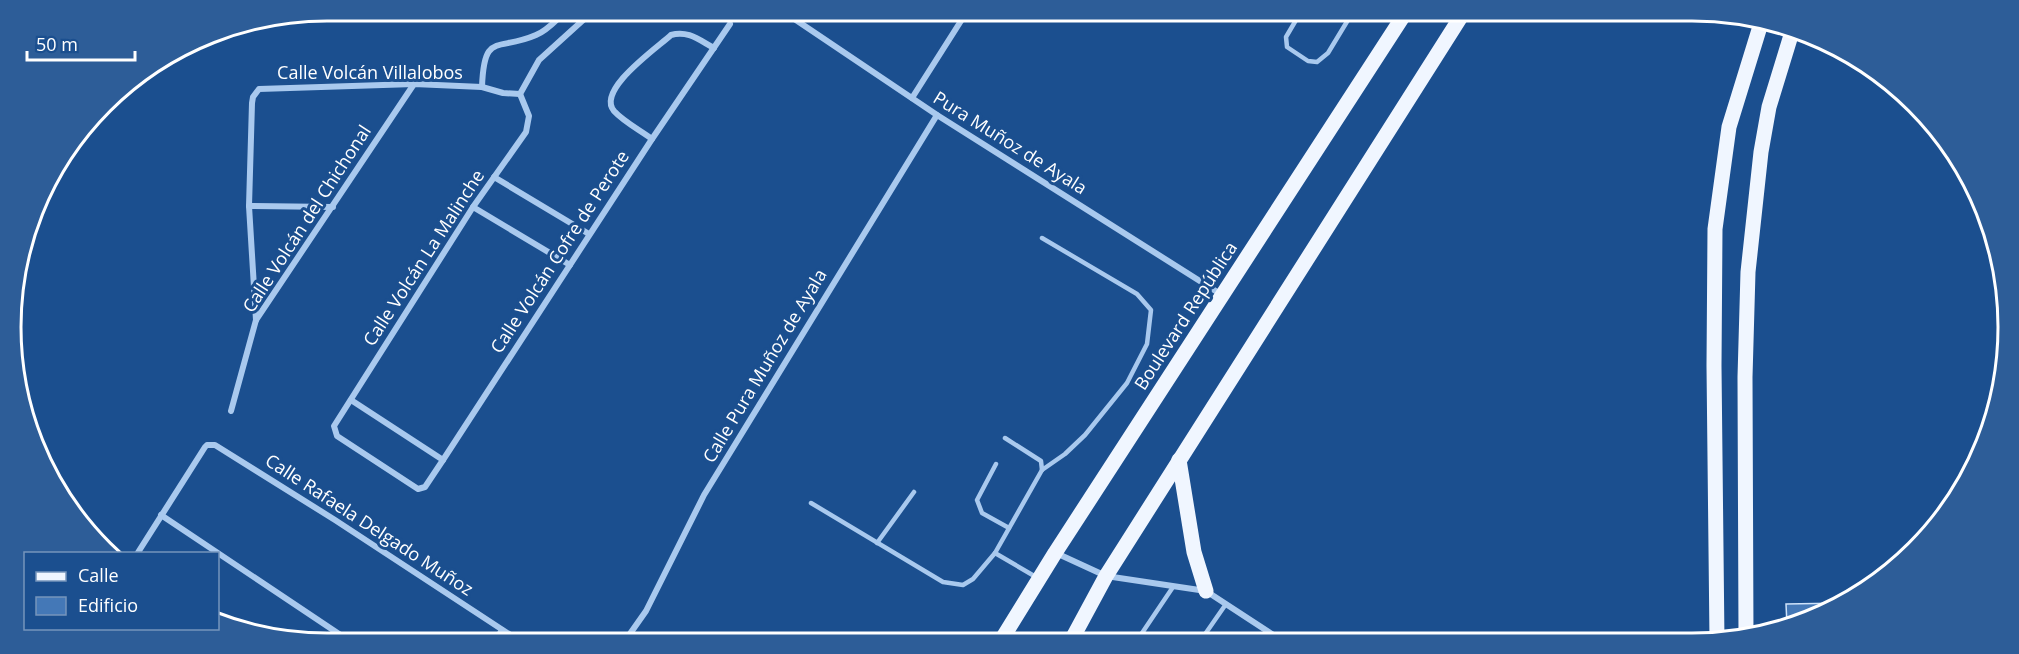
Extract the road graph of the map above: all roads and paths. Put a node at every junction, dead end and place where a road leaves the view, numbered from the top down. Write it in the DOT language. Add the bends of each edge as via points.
graph roads {
  1 [pos="555,21"];
  2 [pos="582,21"];
  3 [pos="797,21"];
  4 [pos="961,21"];
  5 [pos="1295,21"];
  6 [pos="1348,21"];
  7 [pos="1400,21"];
  8 [pos="1458,21"];
  9 [pos="730,24"];
  10 [pos="1759,29"];
  11 [pos="1790,37"];
  12 [pos="714,48"];
  13 [pos="414,84"];
  14 [pos="482,87"];
  15 [pos="520,94"];
  16 [pos="912,98"];
  17 [pos="937,115"];
  18 [pos="652,139"];
  19 [pos="494,177"];
  20 [pos="249,206"];
  21 [pos="333,207"];
  22 [pos="473,207"];
  23 [pos="589,234"];
  24 [pos="1042,238"];
  25 [pos="570,265"];
  26 [pos="1223,296"];
  27 [pos="256,320"];
  28 [pos="351,400"];
  29 [pos="231,411"];
  30 [pos="1005,438"];
  31 [pos="443,460"];
  32 [pos="1179,460"];
  33 [pos="996,464"];
  34 [pos="1042,470"];
  35 [pos="413,488"];
  36 [pos="914,492"];
  37 [pos="811,503"];
  38 [pos="161,515"];
  39 [pos="1009,528"];
  40 [pos="877,543"];
  41 [pos="138,552"];
  42 [pos="216,552"];
  43 [pos="995,553"];
  44 [pos="1055,553"];
  45 [pos="219,554"];
  46 [pos="1107,576"];
  47 [pos="1039,579"];
  48 [pos="1173,587"];
  49 [pos="1206,591"];
  50 [pos="1226,604"];
  51 [pos="1746,628"];
  52 [pos="502,630"];
  53 [pos="1717,632"];
  54 [pos="338,633"];
  55 [pos="500,633"];
  56 [pos="507,633"];
  57 [pos="631,633"];
  58 [pos="1006,633"];
  59 [pos="1075,633"];
  60 [pos="1142,633"];
  61 [pos="1205,633"];
  62 [pos="1270,633"];
  1 -- 14 [label="street" via="535,35 492,48 482,65"];
  2 -- 15 [label="street" via="539,60"];
  3 -- 16 [label="street, Pura Muñoz de Ayala"];
  4 -- 16 [label="street"];
  5 -- 6 [label="lane" via="1286,37 1287,47 1308,61 1317,62 1328,53"];
  7 -- 26 [label="main road, Boulevard República"];
  8 -- 32 [label="main road"];
  9 -- 12 [label="street, Calle Volcán Cofre de Perote"];
  10 -- 53 [label="main road" via="1728,127 1715,229"];
  11 -- 51 [label="main road" via="1769,107 1748,272"];
  12 -- 18 [label="street, Calle Volcán Cofre de Perote"];
  12 -- 18 [label="street" via="690,34 671,35 619,81 610,103 614,111"];
  13 -- 14 [label="street, Calle Volcán Villalobos"];
  13 -- 20 [label="street, Calle Volcán Villalobos" via="259,88 252,103"];
  13 -- 21 [label="street, Calle Volcán del Chichonal"];
  14 -- 15 [label="street, Calle Volcán Villalobos"];
  15 -- 19 [label="street, Calle Volcán La Malinche" via="529,125"];
  16 -- 17 [label="street, Pura Muñoz de Ayala"];
  17 -- 26 [label="street, Pura Muñoz de Ayala"];
  17 -- 57 [label="street, Calle Pura Muñoz de Ayala" via="704,495 646,611"];
  18 -- 23 [label="street, Calle Volcán Cofre de Perote"];
  19 -- 22 [label="street, Calle Volcán La Malinche"];
  19 -- 23 [label="street"];
  20 -- 21 [label="street"];
  20 -- 27 [label="street"];
  21 -- 27 [label="street, Calle Volcán del Chichonal"];
  22 -- 25 [label="street"];
  22 -- 28 [label="street, Calle Volcán La Malinche"];
  23 -- 25 [label="street, Calle Volcán Cofre de Perote"];
  24 -- 34 [label="lane" via="1137,294 1150,310 1147,344 1127,383 1085,435"];
  25 -- 31 [label="street, Calle Volcán Cofre de Perote"];
  26 -- 44 [label="main road, Boulevard República"];
  27 -- 29 [label="street, Calle Volcán del Chichonal"];
  28 -- 31 [label="street"];
  28 -- 35 [label="street, Calle Volcán La Malinche" via="336,421 337,436"];
  30 -- 34 [label="lane" via="1041,461"];
  31 -- 35 [label="street, Calle Volcán Cofre de Perote" via="425,487"];
  32 -- 46 [label="main road"];
  32 -- 49 [label="main road" via="1194,552"];
  33 -- 39 [label="lane" via="977,500 982,513"];
  34 -- 39 [label="lane"];
  36 -- 40 [label="lane"];
  37 -- 40 [label="lane"];
  38 -- 41 [label="street"];
  38 -- 42 [label="street"];
  38 -- 52 [label="street, Calle Rafaela Delgado Muñoz" via="207,444 215,445"];
  39 -- 43 [label="lane"];
  40 -- 43 [label="lane" via="953,585 973,579"];
  43 -- 47 [label="lane"];
  44 -- 46 [label="street"];
  44 -- 47 [label="main road, Boulevard República"];
  45 -- 54 [label="street"];
  46 -- 48 [label="street"];
  46 -- 59 [label="main road"];
  47 -- 58 [label="main road, Boulevard República"];
  48 -- 49 [label="street"];
  48 -- 60 [label="lane"];
  49 -- 50 [label="street"];
  50 -- 61 [label="lane"];
  50 -- 62 [label="street"];
  52 -- 55 [label="street"];
  52 -- 56 [label="street, Calle Rafaela Delgado Muñoz"];
}
